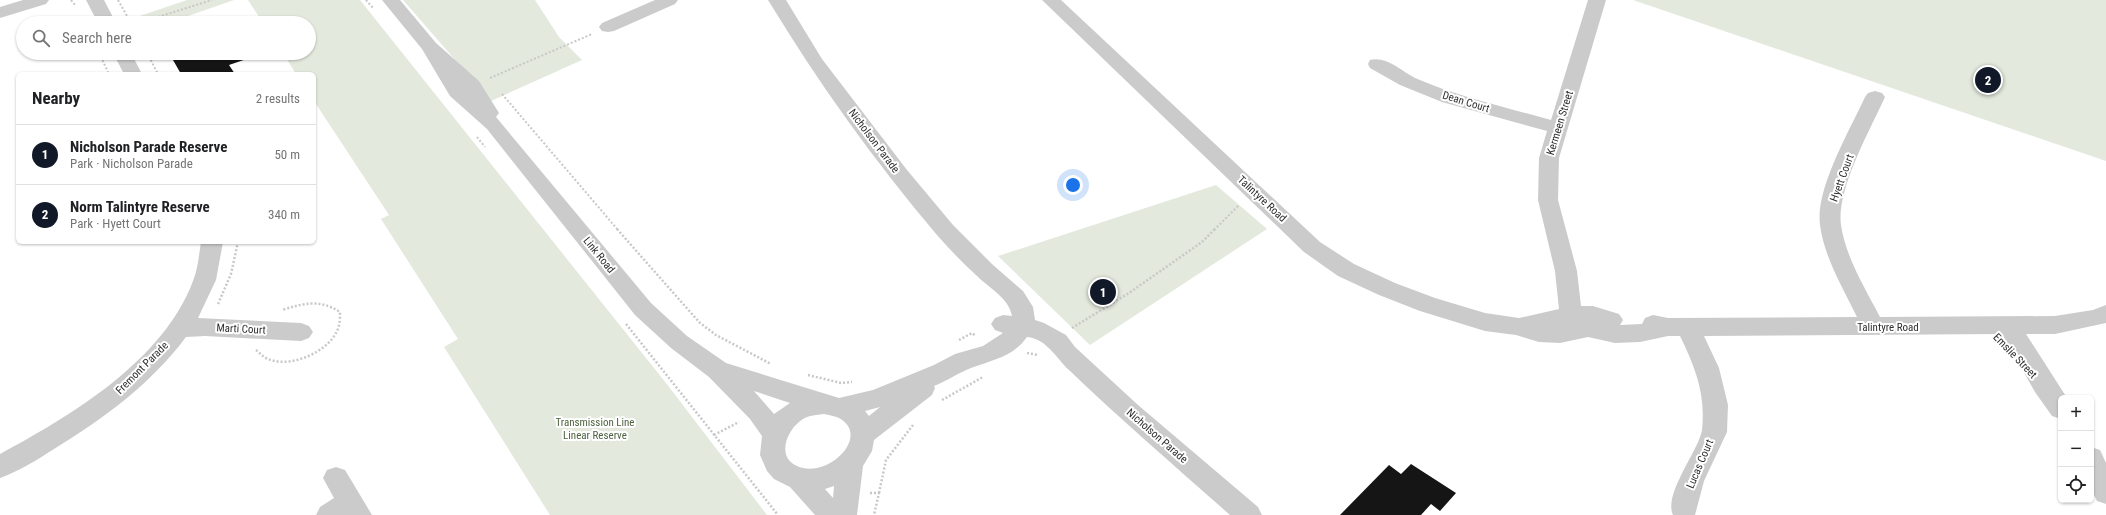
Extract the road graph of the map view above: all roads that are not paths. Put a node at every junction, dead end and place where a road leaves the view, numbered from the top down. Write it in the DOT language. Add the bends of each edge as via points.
graph roads {
  1 [pos="40,0"];
  2 [pos="95,0"];
  3 [pos="391,0"];
  4 [pos="669,0"];
  5 [pos="777,0"];
  6 [pos="1051,0"];
  7 [pos="1597,0"];
  8 [pos="0,13"];
  9 [pos="103,16"];
  10 [pos="608,27"];
  11 [pos="126,60"];
  12 [pos="1377,64"];
  13 [pos="132,72"];
  14 [pos="1876,97"];
  15 [pos="1558,128"];
  16 [pos="212,244"];
  17 [pos="2106,314"];
  18 [pos="1582,319"];
  19 [pos="1986,326"];
  20 [pos="2009,326"];
  21 [pos="1678,327"];
  22 [pos="1874,327"];
  23 [pos="181,328"];
  24 [pos="301,332"];
  25 [pos="1017,334"];
  26 [pos="953,367"];
  27 [pos="718,370"];
  28 [pos="2044,385"];
  29 [pos="2058,405"];
  30 [pos="832,406"];
  31 [pos="774,434"];
  32 [pos="863,435"];
  33 [pos="850,465"];
  34 [pos="2094,465"];
  35 [pos="0,467"];
  36 [pos="336,478"];
  37 [pos="799,479"];
  38 [pos="2106,493"];
  39 [pos="1684,510"];
  40 [pos="346,511"];
  41 [pos="828,515"];
  42 [pos="844,515"];
  43 [pos="1249,515"];
  1 -- 8 [label="street"];
  2 -- 9 [label="street"];
  3 -- 27 [label="street, Link Road" via="430,47 457,92 494,124 643,309 680,342"];
  4 -- 10 [label="street"];
  5 -- 25 [label="street, Nicholson Parade" via="814,61 900,175 945,230 985,272 1015,296 1024,316"];
  6 -- 18 [label="street, Talintyre Road" via="1312,247 1346,270 1428,305 1485,322 1516,326 1539,333 1560,334"];
  7 -- 15 [label="street, Kermeen Street"];
  11 -- 13 [label="street"];
  12 -- 15 [label="street, Dean Court" via="1406,81 1449,98"];
  14 -- 22 [label="street, Hyett Court" via="1836,188 1830,212 1835,242 1843,267"];
  15 -- 18 [label="street, Kermeen Street" via="1549,158 1548,200 1566,271"];
  16 -- 23 [label="street, Fremont Parade" via="212,258 202,293"];
  17 -- 20 [label="street, Talintyre Road" via="2055,325"];
  18 -- 21 [label="street, Talintyre Road" via="1615,334"];
  19 -- 20 [label="street, Talintyre Road"];
  19 -- 22 [label="street, Talintyre Road"];
  19 -- 28 [label="street, Emslie Street"];
  20 -- 28 [label="street, Emslie Street"];
  21 -- 22 [label="street, Talintyre Road"];
  21 -- 39 [label="street, Lucas Court" via="1707,368 1716,405 1714,432 1692,481"];
  23 -- 24 [label="street, Marti Court"];
  23 -- 35 [label="street, Fremont Parade" via="135,378 109,400 41,446"];
  25 -- 26 [label="street" via="1005,345"];
  25 -- 43 [label="street, Nicholson Parade" via="1067,354 1129,412"];
  26 -- 30 [label="street" via="876,399"];
  26 -- 32 [label="street"];
  27 -- 30 [label="street, Link Road"];
  27 -- 31 [label="street, Link Road" via="759,412"];
  28 -- 29 [label="street, Emslie Street"];
  30 -- 31 [label="street" via="809,406 794,412 782,422"];
  30 -- 32 [label="street" via="852,414 860,423"];
  31 -- 37 [label="street" via="772,456 787,474"];
  32 -- 33 [label="street" via="858,456"];
  33 -- 37 [label="street" via="826,478"];
  33 -- 42 [label="street"];
  34 -- 38 [label="street"];
  36 -- 40 [label="street"];
  37 -- 41 [label="street" via="822,503"];
}
